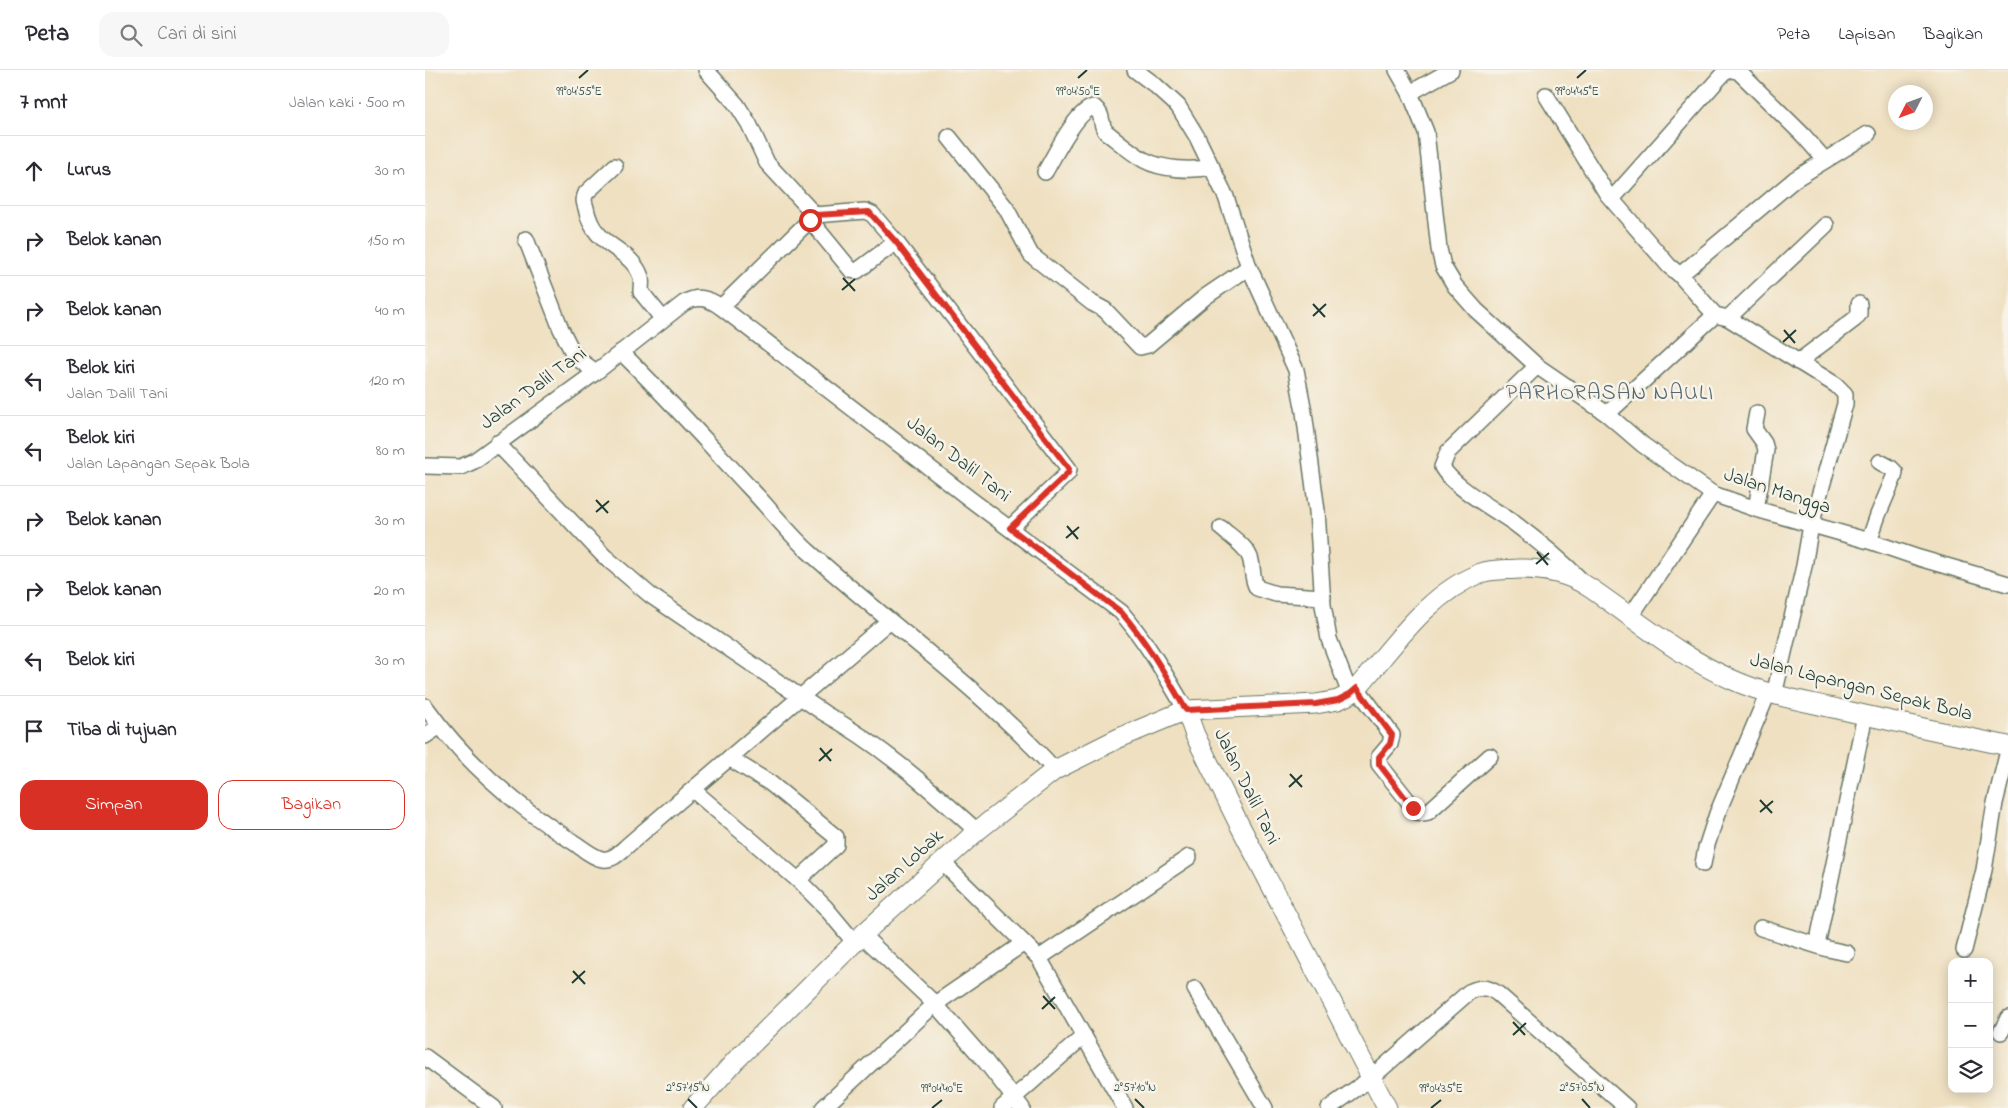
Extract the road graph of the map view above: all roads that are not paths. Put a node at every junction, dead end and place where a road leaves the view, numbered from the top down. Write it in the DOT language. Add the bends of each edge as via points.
graph roads {
  1 [pos="706,70"];
  2 [pos="1135,70"];
  3 [pos="1397,70"];
  4 [pos="1451,70"];
  5 [pos="1730,70"];
  6 [pos="1410,93"];
  7 [pos="1547,94"];
  8 [pos="1867,134"];
  9 [pos="949,137"];
  10 [pos="1825,160"];
  11 [pos="615,166"];
  12 [pos="1212,167"];
  13 [pos="1045,172"];
  14 [pos="1611,199"];
  15 [pos="813,217"];
  16 [pos="1826,226"];
  17 [pos="526,239"];
  18 [pos="896,242"];
  19 [pos="1249,266"];
  20 [pos="1680,275"];
  21 [pos="1859,304"];
  22 [pos="721,307"];
  23 [pos="1722,316"];
  24 [pos="662,318"];
  25 [pos="621,352"];
  26 [pos="1798,362"];
  27 [pos="1537,366"];
  28 [pos="596,372"];
  29 [pos="1757,413"];
  30 [pos="1607,414"];
  31 [pos="497,443"];
  32 [pos="1880,462"];
  33 [pos="425,466"];
  34 [pos="1713,494"];
  35 [pos="1756,509"];
  36 [pos="1811,525"];
  37 [pos="1010,528"];
  38 [pos="1221,528"];
  39 [pos="1869,541"];
  40 [pos="2008,584"];
  41 [pos="1588,586"];
  42 [pos="1323,597"];
  43 [pos="1630,617"];
  44 [pos="889,621"];
  45 [pos="1353,691"];
  46 [pos="1771,694"];
  47 [pos="801,696"];
  48 [pos="425,706"];
  49 [pos="1186,710"];
  50 [pos="1865,715"];
  51 [pos="440,726"];
  52 [pos="425,736"];
  53 [pos="2008,746"];
  54 [pos="2008,751"];
  55 [pos="1490,756"];
  56 [pos="729,758"];
  57 [pos="1055,770"];
  58 [pos="693,790"];
  59 [pos="977,830"];
  60 [pos="1189,857"];
  61 [pos="942,862"];
  62 [pos="1703,864"];
  63 [pos="798,880"];
  64 [pos="1761,928"];
  65 [pos="859,939"];
  66 [pos="1023,943"];
  67 [pos="1817,945"];
  68 [pos="1964,950"];
  69 [pos="1847,953"];
  70 [pos="1039,958"];
  71 [pos="1195,989"];
  72 [pos="935,1004"];
  73 [pos="2008,1018"];
  74 [pos="2001,1032"];
  75 [pos="1084,1036"];
  76 [pos="425,1057"];
  77 [pos="1371,1078"];
  78 [pos="1018,1103"];
  79 [pos="494,1108"];
  80 [pos="693,1108"];
  81 [pos="823,1108"];
  82 [pos="1002,1108"];
  83 [pos="1125,1108"];
  84 [pos="1265,1108"];
  85 [pos="1329,1108"];
  86 [pos="1387,1108"];
  87 [pos="1627,1108"];
  1 -- 15 [label="street" via="745,117 767,162"];
  2 -- 12 [label="street" via="1177,106"];
  3 -- 6 [label="street, Jalan Mangga"];
  4 -- 6 [label="street"];
  5 -- 10 [label="street" via="1738,71"];
  5 -- 14 [label="street" via="1722,74"];
  6 -- 27 [label="street, Jalan Mangga" via="1426,132 1443,266 1476,310"];
  7 -- 14 [label="street"];
  8 -- 10 [label="street"];
  9 -- 19 [label="street" via="1006,208 1031,255 1105,310 1140,347 1148,345 1205,297"];
  10 -- 20 [label="street" via="1795,179"];
  11 -- 24 [label="street" via="584,199 587,214 605,242 621,251 636,268 641,278 641,292"];
  12 -- 13 [label="street" via="1198,170 1144,160 1106,132 1094,107 1084,111"];
  12 -- 19 [label="street" via="1226,197"];
  14 -- 20 [label="street"];
  15 -- 18 [label="street" via="869,212"];
  15 -- 18 [label="street" via="851,270 857,270"];
  15 -- 22 [label="street"];
  16 -- 23 [label="street"];
  17 -- 28 [label="street" via="572,352"];
  18 -- 37 [label="street" via="1069,469"];
  19 -- 42 [label="street" via="1296,370 1317,511"];
  20 -- 23 [label="street"];
  21 -- 26 [label="street" via="1859,314 1855,319"];
  22 -- 24 [label="street, Jalan Dalil Tani" via="701,297 693,298"];
  22 -- 37 [label="street, Jalan Dalil Tani"];
  23 -- 26 [label="street"];
  23 -- 30 [label="street"];
  24 -- 25 [label="street, Jalan Dalil Tani"];
  25 -- 28 [label="street, Jalan Dalil Tani"];
  25 -- 44 [label="street" via="805,548"];
  26 -- 36 [label="street" via="1842,390 1846,398"];
  27 -- 30 [label="street, Jalan Mangga"];
  27 -- 41 [label="street" via="1447,452 1442,467 1451,480 1556,555"];
  28 -- 31 [label="street, Jalan Dalil Tani"];
  29 -- 35 [label="street" via="1754,429 1766,447"];
  30 -- 34 [label="street, Jalan Mangga" via="1643,445"];
  31 -- 33 [label="street, Jalan Dalil Tani" via="461,467"];
  31 -- 47 [label="street" via="604,556 649,595"];
  32 -- 39 [label="street" via="1895,472 1895,478"];
  34 -- 35 [label="street, Jalan Mangga"];
  34 -- 43 [label="street"];
  35 -- 36 [label="street, Jalan Mangga"];
  36 -- 39 [label="street, Jalan Mangga"];
  36 -- 46 [label="street" via="1804,566"];
  37 -- 49 [label="street, Jalan Dalil Tani" via="1121,612 1136,628"];
  38 -- 42 [label="street" via="1250,558 1257,588 1276,594"];
  39 -- 40 [label="street, Jalan Mangga"];
  41 -- 43 [label="street, Jalan Lapangan Sepak Bola"];
  41 -- 45 [label="street, Jalan Lapangan Sepak Bola" via="1559,574 1532,568 1482,573 1451,589 1427,610 1398,638"];
  42 -- 45 [label="street" via="1329,639"];
  43 -- 46 [label="street, Jalan Lapangan Sepak Bola" via="1695,661"];
  44 -- 47 [label="street"];
  44 -- 57 [label="street" via="976,693"];
  45 -- 49 [label="street" via="1338,700 1316,704"];
  45 -- 55 [label="street" via="1392,735 1390,744 1379,757 1379,764 1417,812 1428,812"];
  46 -- 50 [label="street, Jalan Lapangan Sepak Bola"];
  46 -- 62 [label="street" via="1717,814"];
  47 -- 56 [label="street"];
  47 -- 59 [label="street" via="853,729"];
  48 -- 51 [label="street"];
  49 -- 57 [label="street, Jalan Lobak"];
  49 -- 77 [label="street, Jalan Dalil Tani" via="1198,742 1238,822"];
  50 -- 53 [label="street, Jalan Lapangan Sepak Bola"];
  50 -- 67 [label="street"];
  51 -- 52 [label="street"];
  51 -- 58 [label="street" via="503,792 549,827 603,859 614,857"];
  54 -- 68 [label="street"];
  56 -- 58 [label="street"];
  56 -- 63 [label="street" via="770,783 836,837 836,845"];
  57 -- 59 [label="street, Jalan Lobak"];
  58 -- 63 [label="street"];
  59 -- 61 [label="street, Jalan Lobak"];
  60 -- 70 [label="street"];
  61 -- 65 [label="street, Jalan Lobak"];
  61 -- 66 [label="street"];
  63 -- 65 [label="street"];
  64 -- 67 [label="street"];
  65 -- 72 [label="street"];
  65 -- 80 [label="street, Jalan Lobak" via="735,1061"];
  66 -- 70 [label="street"];
  66 -- 72 [label="street"];
  67 -- 69 [label="street"];
  70 -- 75 [label="street"];
  71 -- 84 [label="street"];
  72 -- 78 [label="street"];
  72 -- 81 [label="street"];
  73 -- 74 [label="street"];
  75 -- 78 [label="street"];
  75 -- 83 [label="street"];
  76 -- 79 [label="street"];
  77 -- 85 [label="street"];
  77 -- 86 [label="street, Jalan Dalil Tani"];
  77 -- 87 [label="street" via="1469,992 1484,987 1498,994"];
  78 -- 82 [label="street"];
}
